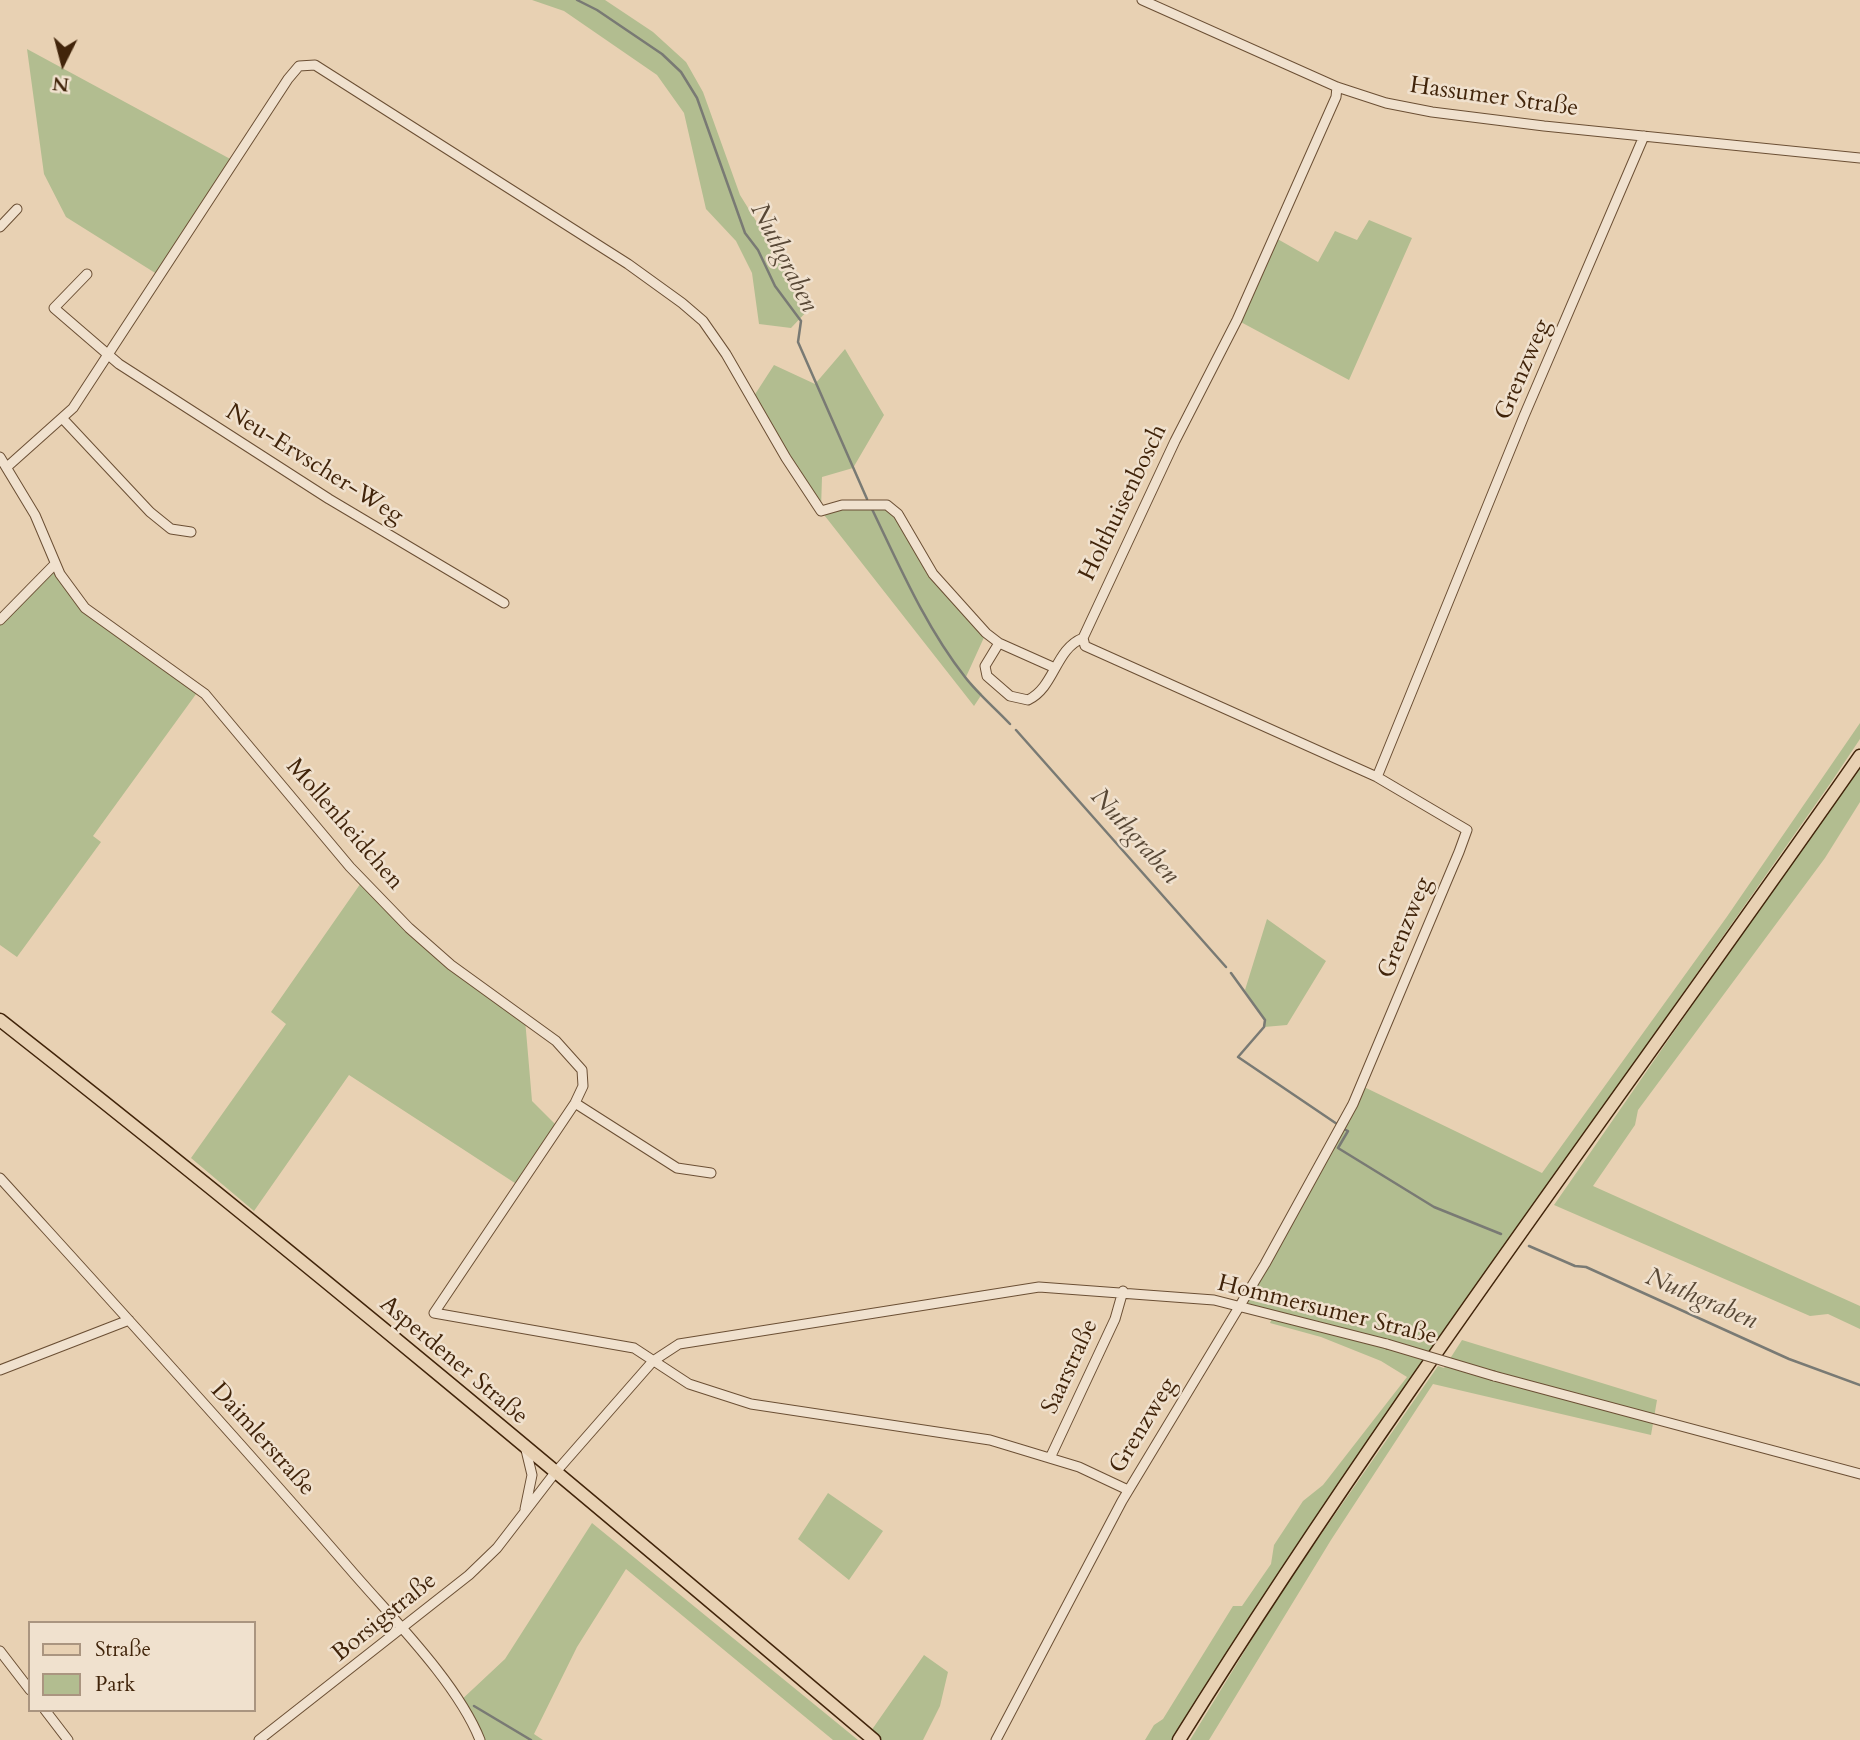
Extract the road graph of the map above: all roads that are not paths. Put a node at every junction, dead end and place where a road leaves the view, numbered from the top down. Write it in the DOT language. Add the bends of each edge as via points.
graph roads {
  1 [pos="1142,0"];
  2 [pos="1337,87"];
  3 [pos="1644,136"];
  4 [pos="1860,158"];
  5 [pos="17,209"];
  6 [pos="0,227"];
  7 [pos="87,274"];
  8 [pos="108,353"];
  9 [pos="63,419"];
  10 [pos="0,457"];
  11 [pos="8,467"];
  12 [pos="191,533"];
  13 [pos="55,564"];
  14 [pos="504,603"];
  15 [pos="0,620"];
  16 [pos="1083,638"];
  17 [pos="999,643"];
  18 [pos="1055,668"];
  19 [pos="1860,756"];
  20 [pos="1377,777"];
  21 [pos="0,1020"];
  22 [pos="575,1103"];
  23 [pos="711,1173"];
  24 [pos="0,1178"];
  25 [pos="1123,1292"];
  26 [pos="1239,1304"];
  27 [pos="129,1320"];
  28 [pos="653,1361"];
  29 [pos="0,1370"];
  30 [pos="526,1450"];
  31 [pos="1050,1458"];
  32 [pos="554,1474"];
  33 [pos="1860,1474"];
  34 [pos="1128,1490"];
  35 [pos="524,1514"];
  36 [pos="401,1629"];
  37 [pos="0,1651"];
  38 [pos="28,1687"];
  39 [pos="47,1712"];
  40 [pos="68,1740"];
  41 [pos="259,1740"];
  42 [pos="480,1740"];
  43 [pos="874,1740"];
  44 [pos="996,1740"];
  45 [pos="1179,1740"];
  1 -- 2 [label="street, Hassumer Straße"];
  2 -- 3 [label="street, Hassumer Straße" via="1432,112"];
  2 -- 16 [label="street, Holthuisenbosch" via="1237,320"];
  3 -- 4 [label="street, Hassumer Straße"];
  3 -- 20 [label="street, Grenzweg"];
  5 -- 6 [label="street"];
  7 -- 8 [label="street, Neu-Ervscher-Weg" via="54,307"];
  8 -- 9 [label="street"];
  8 -- 14 [label="street, Neu-Ervscher-Weg" via="329,499"];
  8 -- 17 [label="street" via="288,79 299,66 315,65 618,257 682,303 703,321 726,354 821,511 842,505 887,505 898,514 933,574"];
  9 -- 11 [label="street"];
  9 -- 12 [label="street" via="150,512 171,529"];
  10 -- 11 [label="street"];
  11 -- 13 [label="street" via="35,514"];
  13 -- 15 [label="street"];
  13 -- 22 [label="street, Mollenheidchen" via="85,608 218,706 350,867 409,928 451,965 556,1041 582,1070 583,1086"];
  16 -- 18 [label="street" via="1069,643"];
  16 -- 20 [label="street" via="1085,646"];
  17 -- 18 [label="street"];
  17 -- 18 [label="street" via="985,666 987,676 1017,699 1033,698"];
  19 -- 45 [label="main road" via="1395,1413"];
  20 -- 26 [label="street, Grenzweg" via="1467,830 1353,1104"];
  21 -- 30 [label="main road, Asperdener Straße" via="176,1157"];
  22 -- 23 [label="street" via="677,1168"];
  22 -- 28 [label="street, Mollenheidchen" via="434,1313 634,1349"];
  24 -- 27 [label="street, Daimlerstraße"];
  25 -- 26 [label="street, Hommersumer Straße"];
  25 -- 28 [label="street, Hommersumer Straße" via="1039,1287 679,1344"];
  25 -- 31 [label="street, Saarstraße" via="1115,1320"];
  26 -- 33 [label="street, Hommersumer Straße, bridge"];
  26 -- 34 [label="street, Grenzweg"];
  27 -- 29 [label="street"];
  27 -- 36 [label="street, Daimlerstraße"];
  28 -- 31 [label="street" via="690,1384 751,1405 945,1432"];
  28 -- 32 [label="street, Hommersumer Straße"];
  30 -- 32 [label="main road, Asperdener Straße"];
  30 -- 35 [label="street, Borsigstraße" via="532,1475"];
  31 -- 34 [label="street"];
  32 -- 35 [label="street, Borsigstraße"];
  32 -- 43 [label="main road, Asperdener Straße"];
  34 -- 44 [label="street, Grenzweg"];
  35 -- 36 [label="street, Borsigstraße" via="469,1575"];
  36 -- 41 [label="street, Borsigstraße"];
  36 -- 42 [label="street, Daimlerstraße" via="453,1695"];
  37 -- 38 [label="street"];
  39 -- 40 [label="street"];
}
